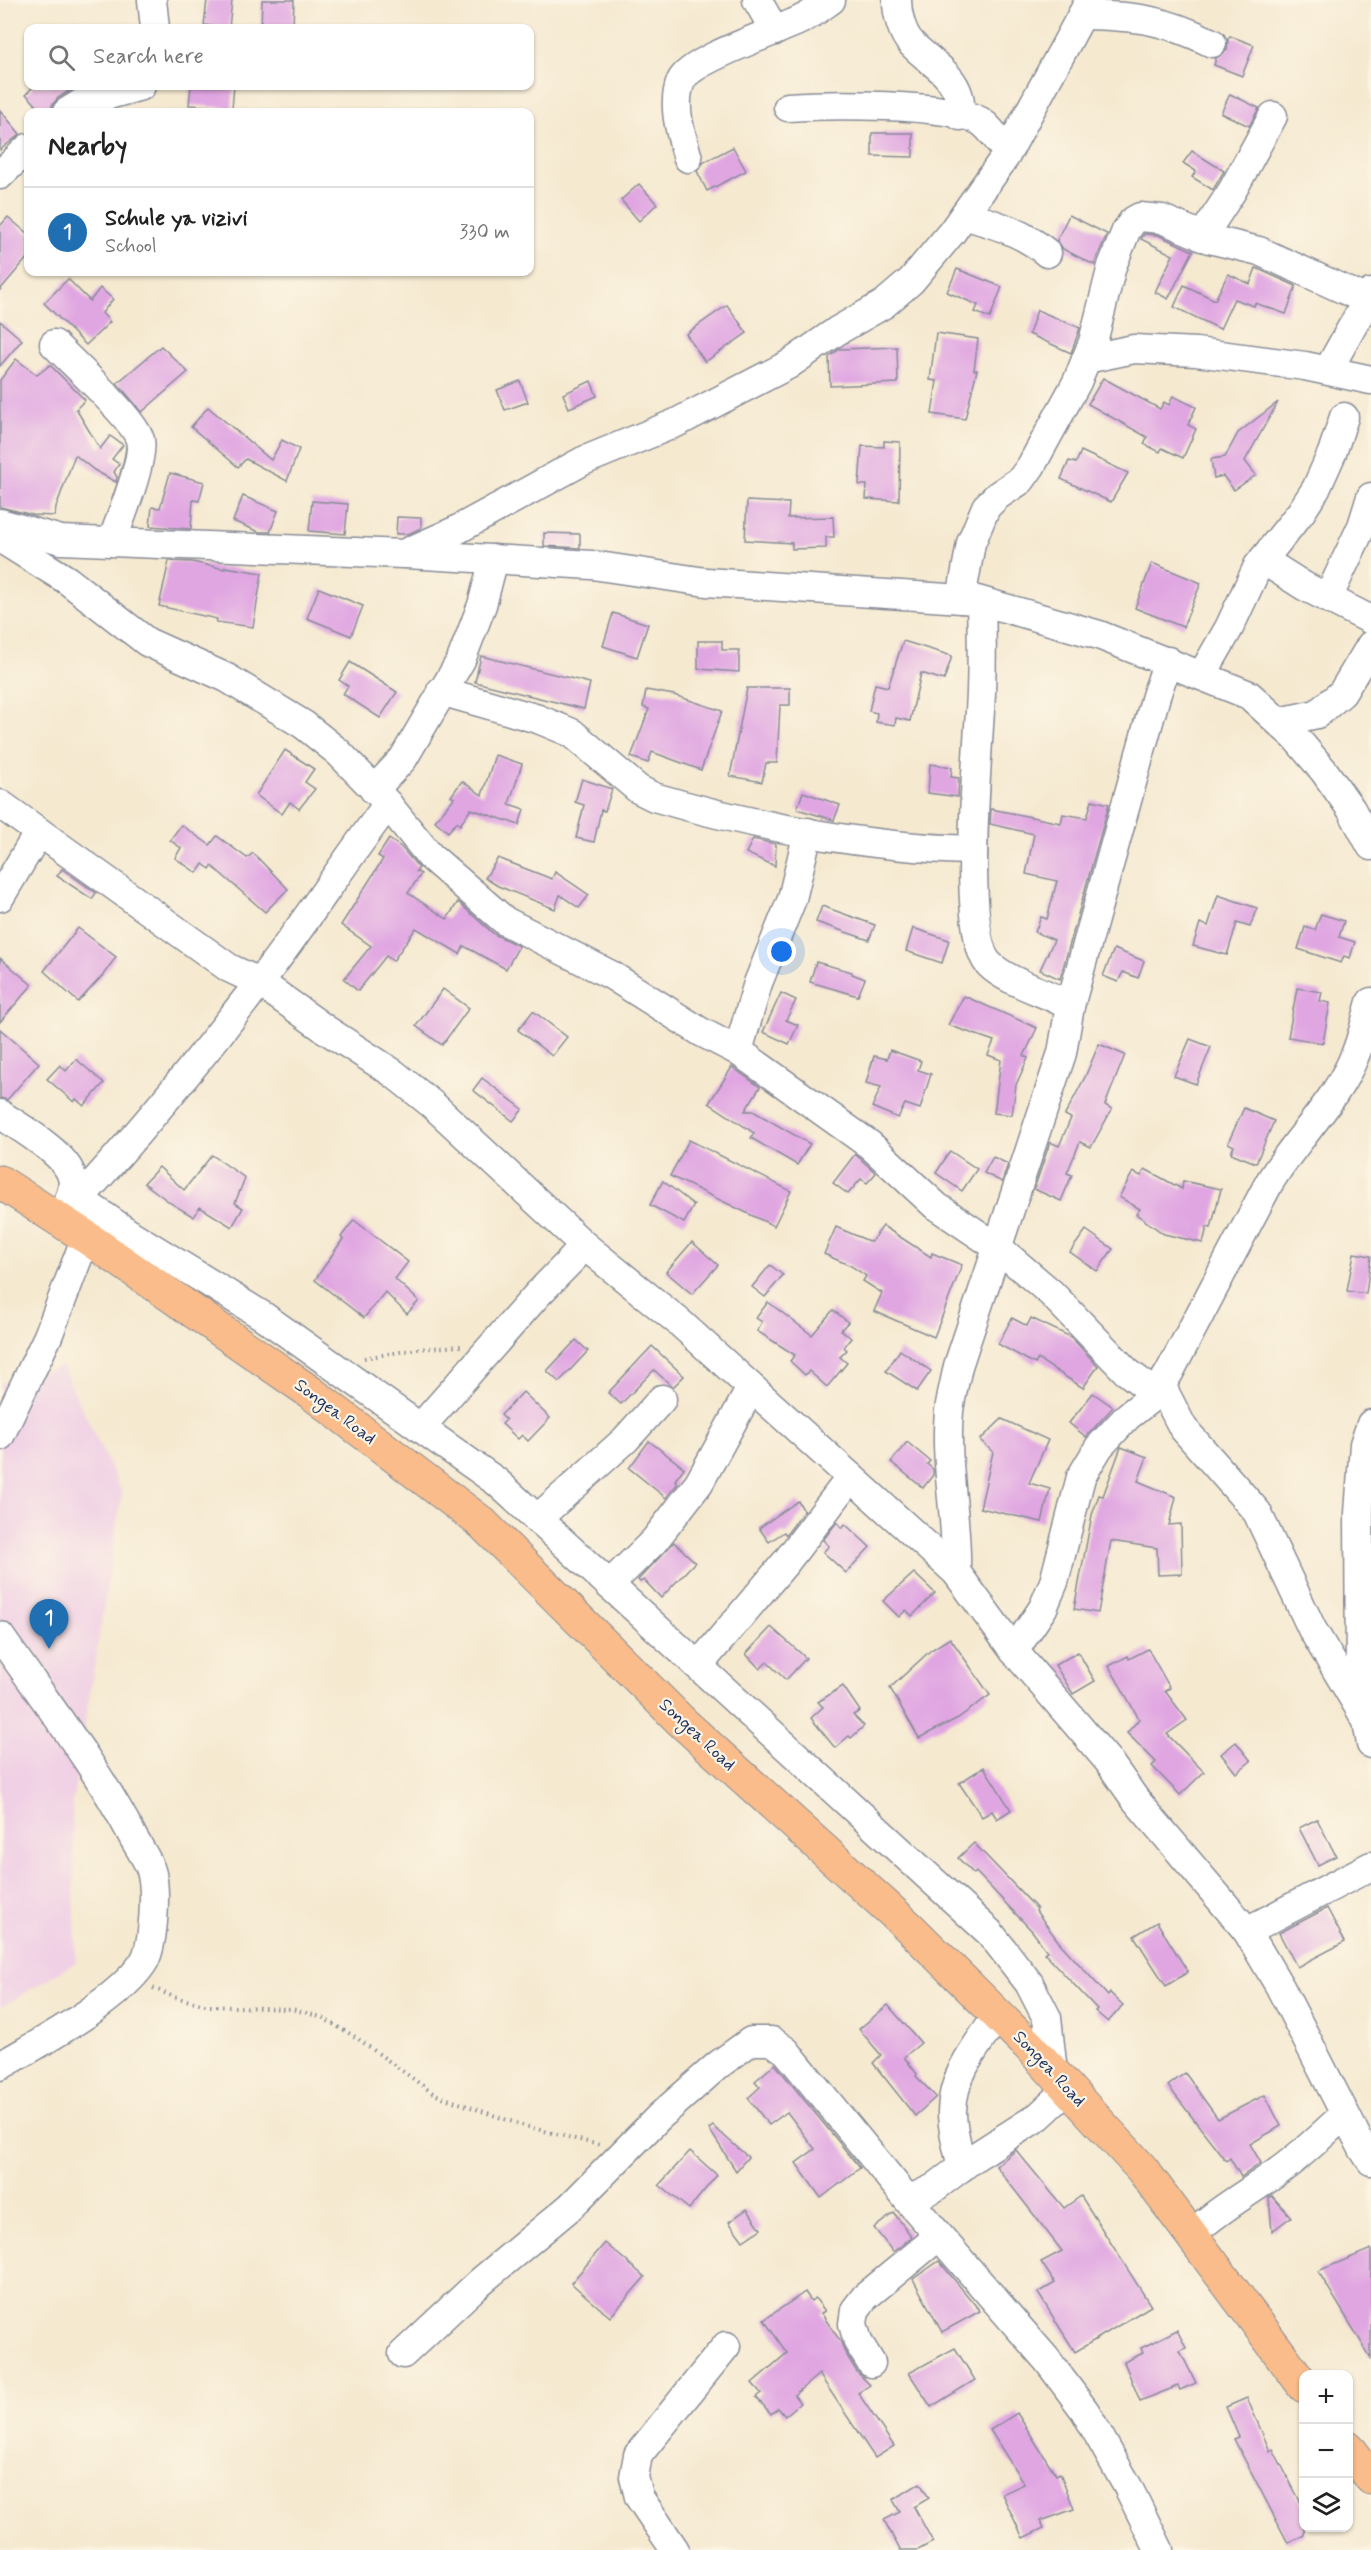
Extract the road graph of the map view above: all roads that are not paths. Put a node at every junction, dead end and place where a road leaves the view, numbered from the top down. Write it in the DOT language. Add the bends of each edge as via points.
graph roads {
  1 [pos="152,0"];
  2 [pos="758,0"];
  3 [pos="831,0"];
  4 [pos="897,0"];
  5 [pos="1086,7"];
  6 [pos="155,24"];
  7 [pos="775,31"];
  8 [pos="1212,43"];
  9 [pos="126,90"];
  10 [pos="788,107"];
  11 [pos="73,108"];
  12 [pos="960,116"];
  13 [pos="1273,116"];
  14 [pos="1007,152"];
  15 [pos="688,158"];
  16 [pos="964,215"];
  17 [pos="1202,237"];
  18 [pos="1047,253"];
  19 [pos="1369,296"];
  20 [pos="54,344"];
  21 [pos="1086,359"];
  22 [pos="1328,370"];
  23 [pos="1371,380"];
  24 [pos="1344,417"];
  25 [pos="1371,497"];
  26 [pos="0,523"];
  27 [pos="0,538"];
  28 [pos="112,541"];
  29 [pos="403,554"];
  30 [pos="494,559"];
  31 [pos="1263,560"];
  32 [pos="1328,598"];
  33 [pos="971,601"];
  34 [pos="1371,620"];
  35 [pos="1371,645"];
  36 [pos="1168,661"];
  37 [pos="1202,675"];
  38 [pos="441,691"];
  39 [pos="1279,722"];
  40 [pos="381,797"];
  41 [pos="0,804"];
  42 [pos="39,832"];
  43 [pos="808,832"];
  44 [pos="1371,846"];
  45 [pos="973,850"];
  46 [pos="0,897"];
  47 [pos="259,982"];
  48 [pos="1371,1002"];
  49 [pos="1070,1006"];
  50 [pos="738,1051"];
  51 [pos="0,1114"];
  52 [pos="0,1182"];
  53 [pos="74,1212"];
  54 [pos="585,1245"];
  55 [pos="997,1247"];
  56 [pos="752,1388"];
  57 [pos="1159,1389"];
  58 [pos="662,1399"];
  59 [pos="1371,1424"];
  60 [pos="420,1428"];
  61 [pos="0,1436"];
  62 [pos="851,1477"];
  63 [pos="537,1519"];
  64 [pos="956,1572"];
  65 [pos="609,1584"];
  66 [pos="0,1636"];
  67 [pos="1014,1651"];
  68 [pos="698,1666"];
  69 [pos="1369,1733"];
  70 [pos="1371,1866"];
  71 [pos="1247,1931"];
  72 [pos="998,2015"];
  73 [pos="0,2066"];
  74 [pos="1060,2080"];
  75 [pos="1356,2118"];
  76 [pos="1371,2161"];
  77 [pos="962,2167"];
  78 [pos="908,2200"];
  79 [pos="1191,2235"];
  80 [pos="939,2236"];
  81 [pos="726,2346"];
  82 [pos="403,2354"];
  83 [pos="871,2363"];
  84 [pos="1299,2379"];
  85 [pos="675,2550"];
  86 [pos="1159,2550"];
  1 -- 6 [label="street"];
  2 -- 7 [label="street"];
  3 -- 7 [label="street"];
  4 -- 12 [label="street" via="903,31 910,43 952,83 959,97"];
  5 -- 8 [label="street" via="1148,18"];
  5 -- 14 [label="street"];
  7 -- 15 [label="street" via="719,54 682,79 677,96"];
  9 -- 11 [label="street"];
  10 -- 12 [label="street" via="907,108"];
  12 -- 14 [label="street" via="980,121"];
  13 -- 17 [label="street" via="1232,192"];
  14 -- 16 [label="street"];
  16 -- 18 [label="street" via="1016,232"];
  16 -- 29 [label="street" via="911,281 884,304 788,365 676,423 584,461 455,531"];
  17 -- 19 [label="street" via="1259,251"];
  17 -- 21 [label="street" via="1162,219 1140,217 1133,221 1112,266"];
  19 -- 22 [label="street"];
  20 -- 28 [label="street" via="109,400 140,439 126,506"];
  21 -- 22 [label="street" via="1134,349 1206,353"];
  21 -- 33 [label="street" via="1031,466 986,507 971,543"];
  22 -- 23 [label="street"];
  24 -- 31 [label="street" via="1316,489"];
  25 -- 32 [label="street" via="1362,526"];
  26 -- 28 [label="street" via="61,540"];
  27 -- 40 [label="street" via="67,580 147,642 227,678 304,725 338,752"];
  28 -- 29 [label="street"];
  29 -- 30 [label="street"];
  30 -- 33 [label="street" via="592,566 706,582"];
  30 -- 38 [label="street" via="461,660"];
  31 -- 32 [label="street"];
  31 -- 37 [label="street"];
  32 -- 34 [label="street"];
  33 -- 36 [label="street" via="1099,635"];
  33 -- 45 [label="street" via="981,693"];
  35 -- 39 [label="street" via="1342,693 1326,707 1317,714"];
  36 -- 37 [label="street"];
  36 -- 49 [label="street"];
  37 -- 39 [label="street" via="1249,695"];
  38 -- 40 [label="street"];
  38 -- 43 [label="street" via="572,733 638,789 654,797 775,828"];
  39 -- 44 [label="street" via="1324,771 1351,808"];
  40 -- 47 [label="street"];
  40 -- 50 [label="street" via="430,856 505,921 611,975"];
  41 -- 42 [label="street"];
  42 -- 46 [label="street"];
  42 -- 47 [label="street" via="229,968"];
  43 -- 45 [label="street" via="936,849"];
  43 -- 50 [label="street" via="792,899 758,983"];
  45 -- 49 [label="street" via="974,918 988,964"];
  47 -- 53 [label="street"];
  47 -- 54 [label="street" via="393,1073 433,1105"];
  48 -- 57 [label="street" via="1355,1056 1324,1107 1284,1157"];
  49 -- 55 [label="street" via="1062,1053"];
  50 -- 55 [label="street" via="870,1145 936,1206"];
  51 -- 53 [label="street" via="64,1162 71,1175"];
  52 -- 53 [label="highway, Songea Road"];
  53 -- 60 [label="street" via="130,1234 263,1316"];
  53 -- 61 [label="street" via="48,1336"];
  53 -- 72 [label="highway, Songea Road" via="482,1523 682,1722 909,1927"];
  54 -- 56 [label="street" via="680,1322"];
  54 -- 60 [label="street"];
  55 -- 57 [label="street" via="1051,1293 1126,1371"];
  55 -- 64 [label="street" via="958,1366 949,1412"];
  56 -- 62 [label="street"];
  56 -- 65 [label="street" via="699,1483 654,1541"];
  57 -- 67 [label="street" via="1099,1447 1082,1477 1043,1608"];
  57 -- 69 [label="street" via="1183,1428 1257,1512 1312,1629"];
  58 -- 63 [label="street" via="625,1440"];
  59 -- 69 [label="street" via="1364,1444 1359,1513 1360,1681"];
  60 -- 63 [label="street" via="497,1482"];
  62 -- 64 [label="street"];
  62 -- 68 [label="street"];
  63 -- 65 [label="street"];
  64 -- 67 [label="street"];
  65 -- 68 [label="street"];
  66 -- 73 [label="street" via="108,1791 152,1873 153,1931 144,1961 124,1986"];
  67 -- 71 [label="street"];
  68 -- 74 [label="street" via="990,1933 1029,1983 1047,2018"];
  70 -- 71 [label="street"];
  71 -- 75 [label="street"];
  72 -- 74 [label="highway, Songea Road"];
  72 -- 77 [label="street" via="957,2080 952,2112"];
  74 -- 77 [label="street" via="1039,2116"];
  74 -- 79 [label="highway, Songea Road" via="1142,2169"];
  75 -- 76 [label="street"];
  75 -- 79 [label="street" via="1213,2215"];
  77 -- 78 [label="street" via="934,2188"];
  78 -- 80 [label="street"];
  78 -- 82 [label="street" via="786,2051 772,2041 751,2041 718,2065 570,2207 480,2282"];
  79 -- 84 [label="highway, Songea Road"];
  80 -- 83 [label="street" via="865,2297 855,2310 853,2324 858,2342"];
  80 -- 86 [label="street" via="1047,2360 1085,2411"];
  81 -- 85 [label="street" via="638,2455 634,2477 639,2497"];
}
